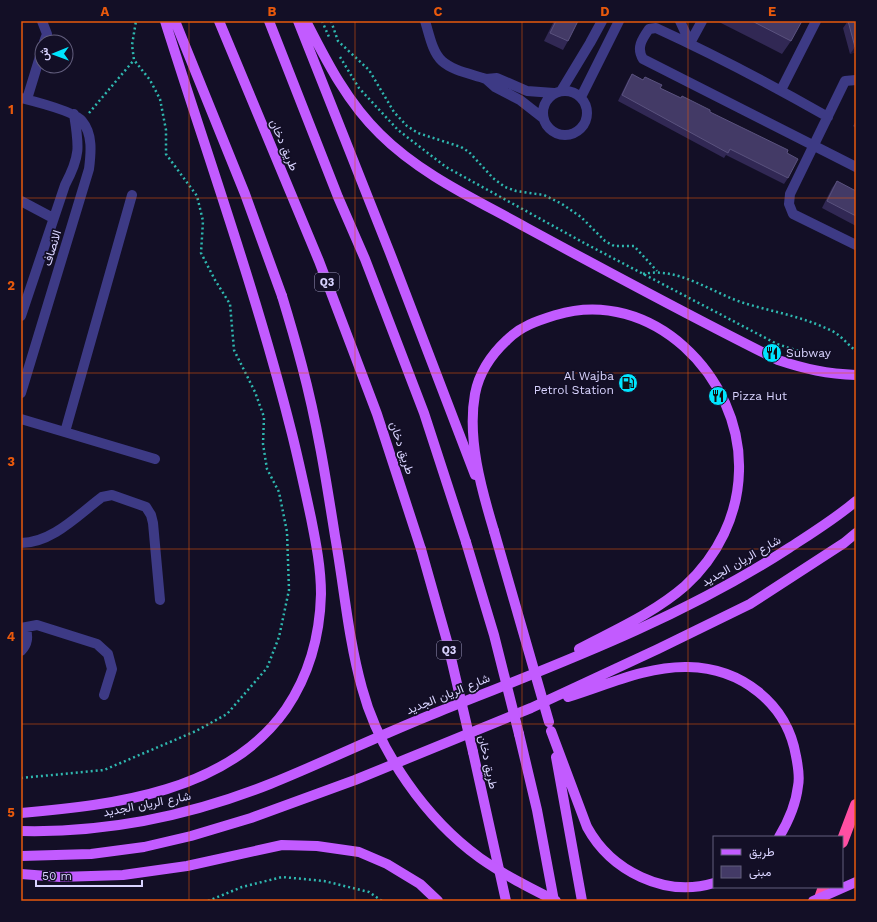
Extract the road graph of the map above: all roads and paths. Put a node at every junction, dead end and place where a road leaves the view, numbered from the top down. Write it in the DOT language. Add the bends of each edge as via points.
graph roads {
  1 [pos="42,21"];
  2 [pos="136,21"];
  3 [pos="166,21"];
  4 [pos="175,21"];
  5 [pos="219,21"];
  6 [pos="269,21"];
  7 [pos="298,21"];
  8 [pos="306,21"];
  9 [pos="322,21"];
  10 [pos="331,21"];
  11 [pos="425,21"];
  12 [pos="602,21"];
  13 [pos="619,21"];
  14 [pos="680,21"];
  15 [pos="702,21"];
  16 [pos="816,21"];
  17 [pos="47,34"];
  18 [pos="330,39"];
  19 [pos="690,43"];
  20 [pos="336,51"];
  21 [pos="134,60"];
  22 [pos="34,71"];
  23 [pos="486,79"];
  24 [pos="856,80"];
  25 [pos="781,90"];
  26 [pos="558,92"];
  27 [pos="581,97"];
  28 [pos="24,98"];
  29 [pos="74,114"];
  30 [pos="828,117"];
  31 [pos="543,118"];
  32 [pos="82,120"];
  33 [pos="814,145"];
  34 [pos="856,167"];
  35 [pos="132,195"];
  36 [pos="21,201"];
  37 [pos="54,218"];
  38 [pos="856,245"];
  39 [pos="657,271"];
  40 [pos="644,274"];
  41 [pos="21,316"];
  42 [pos="856,351"];
  43 [pos="827,359"];
  44 [pos="856,375"];
  45 [pos="21,393"];
  46 [pos="21,419"];
  47 [pos="65,432"];
  48 [pos="155,459"];
  49 [pos="856,501"];
  50 [pos="486,505"];
  51 [pos="856,533"];
  52 [pos="21,544"];
  53 [pos="160,600"];
  54 [pos="24,628"];
  55 [pos="21,651"];
  56 [pos="543,670"];
  57 [pos="104,695"];
  58 [pos="531,708"];
  59 [pos="550,726"];
  60 [pos="21,778"];
  61 [pos="856,806"];
  62 [pos="21,813"];
  63 [pos="21,831"];
  64 [pos="779,836"];
  65 [pos="843,839"];
  66 [pos="21,856"];
  67 [pos="21,874"];
  68 [pos="856,882"];
  69 [pos="713,883"];
  70 [pos="824,888"];
  71 [pos="842,888"];
  72 [pos="843,888"];
  73 [pos="208,901"];
  74 [pos="382,901"];
  75 [pos="438,901"];
  76 [pos="506,901"];
  77 [pos="555,901"];
  78 [pos="582,901"];
  79 [pos="813,901"];
  80 [pos="819,901"];
  1 -- 17 [label="street"];
  2 -- 21 [label="path" via="132,45"];
  3 -- 62 [label="main road" via="278,378 318,555 321,592 318,628 312,657 286,709 265,733 238,756 188,783 163,791 59,810"];
  4 -- 77 [label="main road, bridge" via="245,194 282,296 303,367 335,536 352,648 374,723 419,801 458,840 479,858 513,880"];
  5 -- 76 [label="main road, طريق دخان / Q3, bridge" via="319,261 374,406 421,549 447,640"];
  6 -- 77 [label="main road, bridge" via="424,413 466,542 494,635 519,734"];
  7 -- 50 [label="main road"];
  8 -- 44 [label="main road" via="356,109 381,135 435,177 583,259 778,360 806,370"];
  9 -- 18 [label="path"];
  10 -- 39 [label="path" via="338,41 369,70 401,121 418,133 451,143 469,152 505,187 544,195 562,204 614,246 634,246"];
  11 -- 23 [label="street" via="433,46 442,61"];
  12 -- 26 [label="street"];
  13 -- 27 [label="street"];
  14 -- 19 [label="street"];
  15 -- 19 [label="street"];
  16 -- 25 [label="street"];
  19 -- 25 [label="street"];
  19 -- 33 [label="street" via="656,28 649,29 641,42 640,54 643,59"];
  20 -- 40 [label="path" via="359,88 398,130 429,155 477,184"];
  21 -- 32 [label="path"];
  21 -- 60 [label="path" via="150,80 160,99 166,130 166,154 197,196 203,221 202,253 230,304 234,350 255,392 264,417 263,444 267,469 279,492 287,532 289,590 279,637 268,668 227,714 196,731 104,770"];
  22 -- 28 [label="street"];
  23 -- 26 [label="street" via="497,78 528,91"];
  23 -- 31 [label="street"];
  24 -- 30 [label="street" via="845,81"];
  25 -- 30 [label="street"];
  26 -- 27 [label="street" via="575,93"];
  26 -- 31 [label="street" via="545,104"];
  27 -- 31 [label="street" via="588,109 588,116 586,123 576,133 562,136 556,134 550,130"];
  28 -- 29 [label="street"];
  29 -- 32 [label="street"];
  29 -- 37 [label="street, الانصاف" via="78,146 74,168 65,185"];
  30 -- 33 [label="street"];
  32 -- 45 [label="street, الانصاف" via="90,139 89,169"];
  33 -- 34 [label="street"];
  33 -- 38 [label="street" via="790,194 789,204 793,214"];
  35 -- 47 [label="street"];
  36 -- 37 [label="street"];
  37 -- 41 [label="street, الانصاف"];
  39 -- 40 [label="path"];
  39 -- 42 [label="path" via="680,276 721,295 788,314 832,331"];
  40 -- 43 [label="path" via="777,344"];
  46 -- 47 [label="street"];
  47 -- 48 [label="street"];
  49 -- 56 [label="main road, شارع الريان الجديد" via="841,514 751,573 654,624"];
  50 -- 56 [label="main road" via="473,430 476,392 481,376 500,346 514,332 533,322 581,310 614,311 631,316 660,329 686,348 709,374 727,404 740,460 739,486 726,532 716,551 698,572 673,594 632,622"];
  50 -- 59 [label="main road, bridge"];
  51 -- 58 [label="main road" via="750,604"];
  52 -- 53 [label="street" via="46,539 102,497 112,495 146,507 153,523"];
  54 -- 55 [label="street" via="27,640"];
  54 -- 57 [label="street" via="37,625 97,644 108,654 112,669"];
  56 -- 63 [label="main road, شارع الريان الجديد" via="406,725 270,784 221,801 172,815 93,828"];
  58 -- 64 [label="main road" via="662,669 704,668 723,672 744,682 772,704 782,718 794,744 799,785 790,815"];
  58 -- 66 [label="main road" via="348,782 251,818 191,836 144,847 91,854"];
  59 -- 69 [label="main road" via="587,827 603,850 625,869 653,882 684,887"];
  59 -- 78 [label="main road"];
  61 -- 65 [label="highway"];
  67 -- 75 [label="main road" via="60,877 123,875 188,866 282,845 317,846 359,852 388,864 420,884"];
  68 -- 72 [label="main road, bridge"];
  70 -- 80 [label="highway"];
  71 -- 79 [label="main road, bridge"];
  73 -- 74 [label="path" via="242,887 282,877 324,881 369,892"];
}
